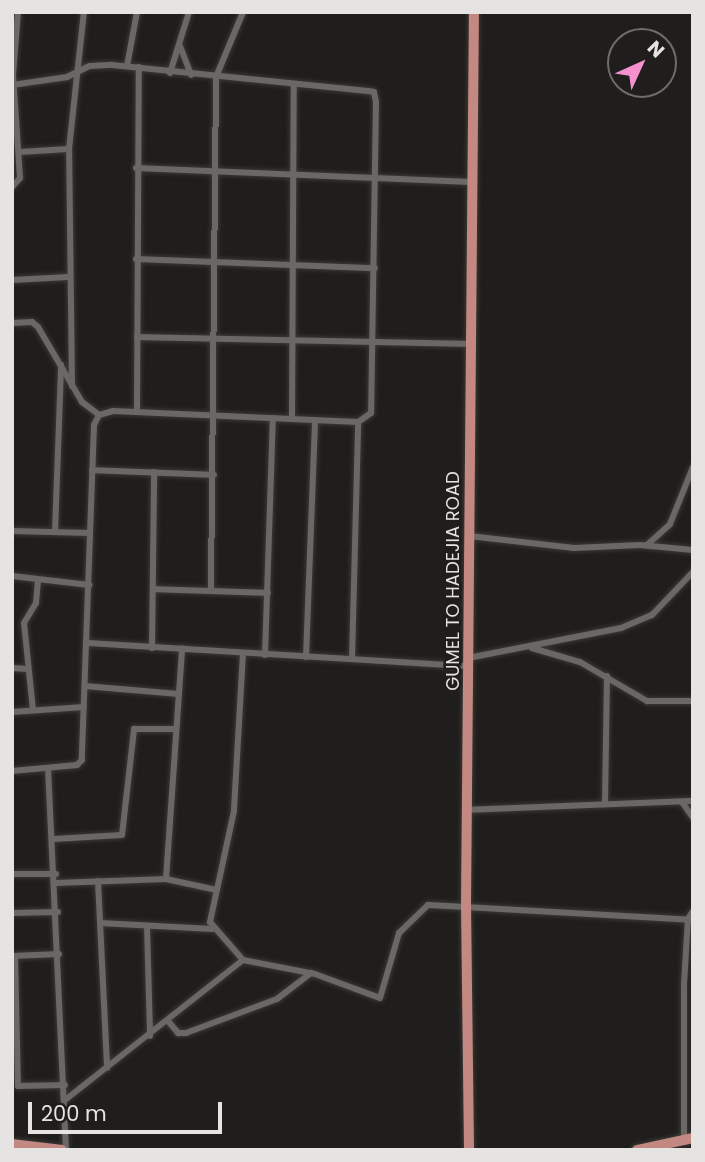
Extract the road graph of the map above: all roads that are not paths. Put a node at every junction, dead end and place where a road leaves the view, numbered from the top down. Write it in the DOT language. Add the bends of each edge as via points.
graph roads {
  1 [pos="18,12"];
  2 [pos="84,12"];
  3 [pos="137,12"];
  4 [pos="189,12"];
  5 [pos="243,12"];
  6 [pos="474,12"];
  7 [pos="180,46"];
  8 [pos="127,66"];
  9 [pos="139,66"];
  10 [pos="77,72"];
  11 [pos="170,73"];
  12 [pos="191,75"];
  13 [pos="216,78"];
  14 [pos="15,85"];
  15 [pos="294,86"];
  16 [pos="69,149"];
  17 [pos="19,152"];
  18 [pos="136,168"];
  19 [pos="215,173"];
  20 [pos="293,174"];
  21 [pos="376,180"];
  22 [pos="471,181"];
  23 [pos="12,187"];
  24 [pos="136,259"];
  25 [pos="215,260"];
  26 [pos="293,264"];
  27 [pos="375,268"];
  28 [pos="68,277"];
  29 [pos="12,280"];
  30 [pos="12,323"];
  31 [pos="137,337"];
  32 [pos="215,339"];
  33 [pos="293,341"];
  34 [pos="470,344"];
  35 [pos="375,345"];
  36 [pos="61,365"];
  37 [pos="72,386"];
  38 [pos="137,412"];
  39 [pos="99,415"];
  40 [pos="215,415"];
  41 [pos="273,418"];
  42 [pos="292,419"];
  43 [pos="316,420"];
  44 [pos="358,422"];
  45 [pos="693,467"];
  46 [pos="92,470"];
  47 [pos="154,472"];
  48 [pos="214,475"];
  49 [pos="12,531"];
  50 [pos="55,532"];
  51 [pos="90,533"];
  52 [pos="469,536"];
  53 [pos="645,546"];
  54 [pos="693,550"];
  55 [pos="693,572"];
  56 [pos="12,576"];
  57 [pos="38,581"];
  58 [pos="89,585"];
  59 [pos="153,589"];
  60 [pos="211,590"];
  61 [pos="268,593"];
  62 [pos="88,643"];
  63 [pos="531,647"];
  64 [pos="152,648"];
  65 [pos="182,649"];
  66 [pos="243,653"];
  67 [pos="265,655"];
  68 [pos="306,657"];
  69 [pos="352,659"];
  70 [pos="468,662"];
  71 [pos="12,668"];
  72 [pos="28,669"];
  73 [pos="607,676"];
  74 [pos="85,686"];
  75 [pos="179,694"];
  76 [pos="693,701"];
  77 [pos="84,707"];
  78 [pos="33,710"];
  79 [pos="12,712"];
  80 [pos="176,729"];
  81 [pos="48,768"];
  82 [pos="12,771"];
  83 [pos="693,801"];
  84 [pos="682,802"];
  85 [pos="605,804"];
  86 [pos="467,810"];
  87 [pos="693,818"];
  88 [pos="54,839"];
  89 [pos="12,874"];
  90 [pos="56,874"];
  91 [pos="166,879"];
  92 [pos="98,881"];
  93 [pos="56,883"];
  94 [pos="217,890"];
  95 [pos="466,904"];
  96 [pos="693,911"];
  97 [pos="58,912"];
  98 [pos="12,913"];
  99 [pos="691,919"];
  100 [pos="100,923"];
  101 [pos="147,926"];
  102 [pos="213,929"];
  103 [pos="59,954"];
  104 [pos="14,956"];
  105 [pos="243,960"];
  106 [pos="311,973"];
  107 [pos="168,1021"];
  108 [pos="150,1036"];
  109 [pos="14,1046"];
  110 [pos="107,1068"];
  111 [pos="65,1085"];
  112 [pos="65,1100"];
  113 [pos="465,1131"];
  114 [pos="688,1139"];
  115 [pos="12,1144"];
  116 [pos="64,1150"];
  117 [pos="461,1150"];
  118 [pos="469,1150"];
  119 [pos="637,1150"];
  1 -- 14 [label="street"];
  2 -- 10 [label="street"];
  3 -- 8 [label="street"];
  4 -- 7 [label="street"];
  5 -- 13 [label="street"];
  6 -- 22 [label="main road, GUMEL TO HADEJIA ROAD"];
  7 -- 11 [label="street"];
  7 -- 12 [label="street"];
  8 -- 9 [label="street"];
  8 -- 10 [label="street" via="90,66"];
  9 -- 11 [label="street"];
  9 -- 18 [label="street"];
  10 -- 14 [label="street"];
  10 -- 16 [label="street"];
  11 -- 12 [label="street"];
  12 -- 13 [label="street"];
  13 -- 15 [label="street"];
  13 -- 19 [label="street"];
  14 -- 17 [label="street"];
  15 -- 20 [label="street"];
  15 -- 21 [label="street" via="374,92"];
  16 -- 17 [label="street"];
  16 -- 28 [label="street"];
  17 -- 23 [label="street" via="20,178"];
  18 -- 19 [label="street"];
  18 -- 24 [label="street"];
  19 -- 20 [label="street"];
  19 -- 25 [label="street"];
  20 -- 21 [label="street"];
  20 -- 26 [label="street"];
  21 -- 22 [label="street"];
  21 -- 27 [label="street"];
  22 -- 34 [label="main road, GUMEL TO HADEJIA ROAD"];
  24 -- 25 [label="street"];
  24 -- 31 [label="street"];
  25 -- 26 [label="street"];
  25 -- 32 [label="street"];
  26 -- 27 [label="street"];
  26 -- 33 [label="street"];
  27 -- 35 [label="street"];
  28 -- 29 [label="street"];
  28 -- 37 [label="street"];
  30 -- 36 [label="street" via="32,322 38,327"];
  31 -- 32 [label="street"];
  31 -- 38 [label="street"];
  32 -- 33 [label="street"];
  32 -- 40 [label="street"];
  33 -- 35 [label="street"];
  33 -- 42 [label="street"];
  34 -- 35 [label="street"];
  34 -- 52 [label="main road, GUMEL TO HADEJIA ROAD"];
  35 -- 44 [label="street" via="373,404 371,413"];
  36 -- 37 [label="street"];
  36 -- 50 [label="street"];
  37 -- 39 [label="street" via="82,402"];
  38 -- 39 [label="street"];
  38 -- 40 [label="street"];
  39 -- 46 [label="street"];
  40 -- 41 [label="street"];
  40 -- 48 [label="street"];
  41 -- 42 [label="street"];
  41 -- 61 [label="street"];
  42 -- 43 [label="street"];
  43 -- 44 [label="street"];
  43 -- 68 [label="street"];
  44 -- 69 [label="street"];
  45 -- 53 [label="street" via="670,524"];
  46 -- 47 [label="street"];
  46 -- 51 [label="street"];
  47 -- 48 [label="street"];
  47 -- 59 [label="street"];
  48 -- 60 [label="street"];
  49 -- 50 [label="street"];
  50 -- 51 [label="street"];
  51 -- 58 [label="street"];
  52 -- 53 [label="street" via="574,548"];
  52 -- 70 [label="main road, GUMEL TO HADEJIA ROAD"];
  53 -- 54 [label="street"];
  55 -- 63 [label="street" via="652,615 621,628"];
  56 -- 57 [label="street"];
  57 -- 58 [label="street"];
  57 -- 72 [label="street" via="36,603 24,624"];
  58 -- 62 [label="street"];
  59 -- 60 [label="street"];
  59 -- 64 [label="street"];
  60 -- 61 [label="street"];
  61 -- 67 [label="street"];
  62 -- 64 [label="street"];
  62 -- 74 [label="street"];
  63 -- 70 [label="street"];
  63 -- 73 [label="street" via="560,654"];
  64 -- 65 [label="street"];
  65 -- 66 [label="street"];
  65 -- 75 [label="street"];
  66 -- 67 [label="street"];
  66 -- 94 [label="street" via="234,811"];
  67 -- 68 [label="street"];
  68 -- 69 [label="street"];
  69 -- 70 [label="street"];
  70 -- 86 [label="main road, GUMEL TO HADEJIA ROAD"];
  71 -- 72 [label="street"];
  72 -- 78 [label="street"];
  73 -- 76 [label="street" via="647,701"];
  73 -- 85 [label="street"];
  74 -- 75 [label="street"];
  74 -- 77 [label="street"];
  75 -- 80 [label="street"];
  77 -- 78 [label="street"];
  77 -- 81 [label="street" via="80,763"];
  78 -- 79 [label="street"];
  80 -- 88 [label="street" via="134,729 122,835"];
  80 -- 91 [label="street"];
  81 -- 82 [label="street"];
  81 -- 88 [label="street"];
  83 -- 84 [label="street"];
  84 -- 85 [label="street"];
  84 -- 87 [label="street"];
  85 -- 86 [label="street"];
  86 -- 95 [label="main road, GUMEL TO HADEJIA ROAD"];
  88 -- 90 [label="street"];
  89 -- 90 [label="street"];
  90 -- 93 [label="street"];
  91 -- 92 [label="street"];
  91 -- 94 [label="street"];
  92 -- 93 [label="street"];
  92 -- 100 [label="street"];
  93 -- 97 [label="street"];
  94 -- 102 [label="street" via="210,922"];
  95 -- 99 [label="street"];
  95 -- 106 [label="street" via="428,905 407,922 380,998"];
  95 -- 113 [label="main road, GUMEL TO HADEJIA ROAD"];
  96 -- 99 [label="street"];
  97 -- 98 [label="street"];
  97 -- 103 [label="street"];
  99 -- 114 [label="street"];
  100 -- 101 [label="street"];
  100 -- 110 [label="street"];
  101 -- 102 [label="street"];
  101 -- 108 [label="street"];
  102 -- 105 [label="street"];
  103 -- 104 [label="street"];
  103 -- 111 [label="street"];
  104 -- 109 [label="street"];
  105 -- 106 [label="street"];
  105 -- 107 [label="street"];
  106 -- 107 [label="street" via="277,999 186,1032 178,1033"];
  107 -- 108 [label="street"];
  108 -- 110 [label="street"];
  109 -- 111 [label="street" via="18,1086"];
  110 -- 112 [label="street"];
  111 -- 112 [label="street"];
  112 -- 116 [label="street"];
  113 -- 117 [label="main road"];
  113 -- 118 [label="main road, GUMEL TO HADEJIA ROAD"];
  114 -- 119 [label="main road"];
  115 -- 116 [label="main road"];
}
